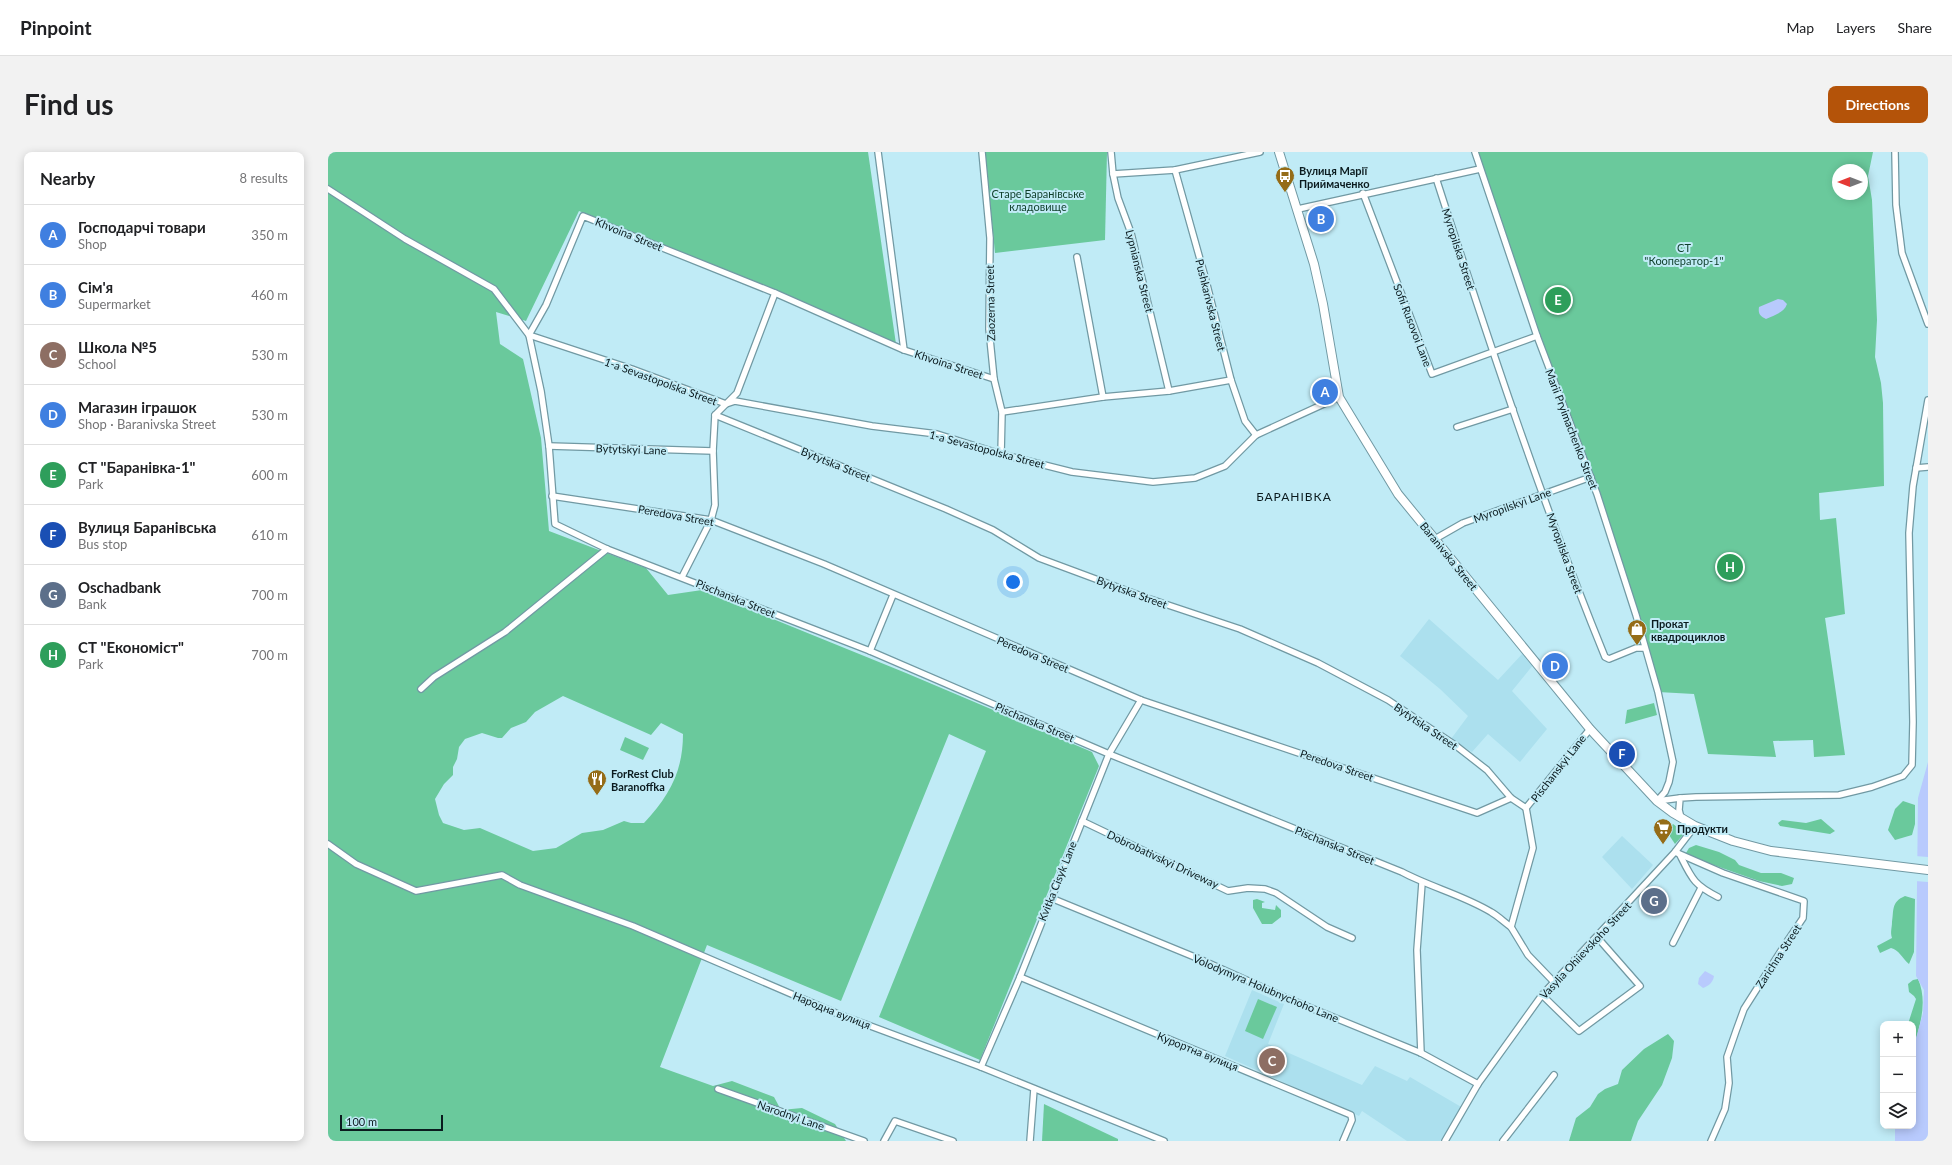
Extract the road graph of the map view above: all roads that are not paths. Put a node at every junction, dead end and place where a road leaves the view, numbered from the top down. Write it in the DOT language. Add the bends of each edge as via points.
graph roads {
  1 [pos="878,152"];
  2 [pos="982,152"];
  3 [pos="1111,152"];
  4 [pos="1260,152"];
  5 [pos="1280,152"];
  6 [pos="1475,152"];
  7 [pos="1895,152"];
  8 [pos="1480,169"];
  9 [pos="1175,170"];
  10 [pos="1113,174"];
  11 [pos="1436,178"];
  12 [pos="328,189"];
  13 [pos="1363,193"];
  14 [pos="1298,209"];
  15 [pos="1077,257"];
  16 [pos="774,294"];
  17 [pos="1928,324"];
  18 [pos="529,336"];
  19 [pos="1537,336"];
  20 [pos="904,350"];
  21 [pos="1493,352"];
  22 [pos="994,379"];
  23 [pos="1230,380"];
  24 [pos="1169,391"];
  25 [pos="1102,397"];
  26 [pos="1339,397"];
  27 [pos="1928,400"];
  28 [pos="726,404"];
  29 [pos="1514,410"];
  30 [pos="1002,412"];
  31 [pos="715,415"];
  32 [pos="1457,427"];
  33 [pos="1256,435"];
  34 [pos="549,446"];
  35 [pos="713,451"];
  36 [pos="1001,454"];
  37 [pos="1928,467"];
  38 [pos="1916,468"];
  39 [pos="1591,478"];
  40 [pos="1543,493"];
  41 [pos="552,496"];
  42 [pos="711,520"];
  43 [pos="1435,539"];
  44 [pos="607,548"];
  45 [pos="682,576"];
  46 [pos="893,595"];
  47 [pos="1644,648"];
  48 [pos="870,651"];
  49 [pos="421,689"];
  50 [pos="1141,700"];
  51 [pos="1590,729"];
  52 [pos="1109,754"];
  53 [pos="1511,798"];
  54 [pos="1680,798"];
  55 [pos="1657,801"];
  56 [pos="1526,808"];
  57 [pos="1682,818"];
  58 [pos="1082,821"];
  59 [pos="1694,826"];
  60 [pos="328,844"];
  61 [pos="1677,853"];
  62 [pos="1928,870"];
  63 [pos="1422,883"];
  64 [pos="1701,888"];
  65 [pos="1718,897"];
  66 [pos="1051,898"];
  67 [pos="1510,927"];
  68 [pos="1597,937"];
  69 [pos="1352,938"];
  70 [pos="1673,943"];
  71 [pos="1020,977"];
  72 [pos="1553,981"];
  73 [pos="1542,995"];
  74 [pos="1421,1053"];
  75 [pos="982,1067"];
  76 [pos="1554,1076"];
  77 [pos="1478,1084"];
  78 [pos="1034,1089"];
  79 [pos="718,1090"];
  80 [pos="864,1141"];
  81 [pos="884,1141"];
  82 [pos="953,1141"];
  83 [pos="1030,1141"];
  84 [pos="1164,1141"];
  85 [pos="1343,1141"];
  86 [pos="1445,1141"];
  87 [pos="1503,1141"];
  88 [pos="1711,1141"];
  1 -- 20 [label="street, Khvoina Street"];
  2 -- 22 [label="street, Zaozerna Street" via="990,238 989,329"];
  3 -- 10 [label="street, Lypnianska Street"];
  4 -- 9 [label="street"];
  5 -- 14 [label="main road, Baranivska Street"];
  6 -- 8 [label="street, Marii Pryimachenko Street"];
  7 -- 17 [label="street" via="1896,205 1902,253"];
  8 -- 11 [label="street"];
  8 -- 19 [label="street, Marii Pryimachenko Street"];
  9 -- 10 [label="street"];
  9 -- 23 [label="street, Pushkarivska Street"];
  10 -- 24 [label="street, Lypnianska Street" via="1118,198 1131,233"];
  11 -- 13 [label="street"];
  11 -- 21 [label="street, Myropilska Street"];
  12 -- 18 [label="street" via="405,239 494,289"];
  13 -- 14 [label="street"];
  13 -- 21 [label="street, Sofii Rusovoi Lane" via="1432,374"];
  14 -- 26 [label="main road, Baranivska Street" via="1322,297"];
  15 -- 25 [label="street"];
  16 -- 18 [label="street, Khvoina Street" via="583,216 546,305"];
  16 -- 20 [label="street, Khvoina Street"];
  16 -- 28 [label="street" via="737,392"];
  18 -- 28 [label="street, 1-a Sevastopolska Street"];
  18 -- 34 [label="street"];
  19 -- 21 [label="street, Sofii Rusovoi Lane"];
  19 -- 39 [label="street, Marii Pryimachenko Street"];
  20 -- 22 [label="street, Khvoina Street"];
  21 -- 29 [label="street, Myropilska Street"];
  22 -- 30 [label="street, Zaozerna Street"];
  23 -- 24 [label="street"];
  23 -- 33 [label="street, Pushkarivska Street" via="1245,421"];
  24 -- 25 [label="street"];
  25 -- 30 [label="street"];
  26 -- 33 [label="street, 1-a Sevastopolska Street"];
  26 -- 43 [label="main road, Baranivska Street" via="1398,494"];
  27 -- 38 [label="street"];
  28 -- 31 [label="street"];
  28 -- 36 [label="street, 1-a Sevastopolska Street" via="735,401 872,426 938,434"];
  29 -- 32 [label="street"];
  29 -- 40 [label="street, Myropilska Street"];
  30 -- 36 [label="street, Zaozerna Street"];
  31 -- 35 [label="street"];
  31 -- 53 [label="street, Bytytska Street" via="946,509 993,530 1039,558 1240,629 1318,663 1388,700 1455,745 1488,770"];
  33 -- 36 [label="street, 1-a Sevastopolska Street" via="1225,466 1195,478 1153,482 1072,472"];
  34 -- 35 [label="street, Bytytskyi Lane"];
  34 -- 41 [label="street"];
  35 -- 42 [label="street" via="715,505"];
  37 -- 38 [label="street"];
  38 -- 54 [label="street" via="1909,533 1914,722 1912,764 1903,776 1839,795"];
  39 -- 40 [label="street, Myropilskyi Lane"];
  39 -- 47 [label="street, Marii Pryimachenko Street"];
  40 -- 43 [label="street, Myropilskyi Lane" via="1463,523"];
  40 -- 47 [label="street, Myropilska Street" via="1604,657 1609,659 1636,648"];
  41 -- 42 [label="street, Peredova Street"];
  41 -- 44 [label="street, Pischanska Street" via="555,524"];
  42 -- 45 [label="street"];
  42 -- 46 [label="street, Peredova Street" via="824,564"];
  43 -- 51 [label="main road, Baranivska Street"];
  44 -- 45 [label="street, Pischanska Street"];
  44 -- 49 [label="street" via="505,632 434,677"];
  45 -- 48 [label="street, Pischanska Street"];
  46 -- 48 [label="street"];
  46 -- 50 [label="street, Peredova Street"];
  47 -- 55 [label="street" via="1658,692 1673,762 1665,792"];
  48 -- 52 [label="street, Pischanska Street"];
  50 -- 52 [label="street, Kvitka Cisyk Lane"];
  50 -- 53 [label="street, Peredova Street" via="1477,813"];
  51 -- 55 [label="main road, Baranivska Street"];
  51 -- 56 [label="street, Pischanskyi Lane"];
  52 -- 58 [label="street, Kvitka Cisyk Lane"];
  52 -- 63 [label="street, Pischanska Street" via="1402,872"];
  53 -- 56 [label="street, Bytytska Street"];
  54 -- 55 [label="street"];
  54 -- 57 [label="street" via="1679,810"];
  55 -- 57 [label="main road, Baranivska Street"];
  56 -- 67 [label="street, Pischanskyi Lane" via="1533,848"];
  57 -- 59 [label="main road, Baranivska Street"];
  58 -- 66 [label="street, Kvitka Cisyk Lane"];
  58 -- 69 [label="street, Dobrobativskyi Driveway" via="1228,891 1248,888 1265,889 1276,893 1327,926"];
  59 -- 61 [label="street, Vasylia Ohiievskoho Street"];
  59 -- 62 [label="main road, Baranivska Street" via="1771,852"];
  60 -- 75 [label="street, Народна вулиця" via="356,864 416,891 502,875 520,885 633,926 838,1014"];
  61 -- 64 [label="street"];
  61 -- 68 [label="street, Vasylia Ohiievskoho Street"];
  61 -- 88 [label="street, Zarichna Street" via="1723,873 1804,901 1803,918 1744,1009 1727,1057 1729,1083 1724,1109"];
  63 -- 67 [label="street, Pischanska Street" via="1491,911"];
  63 -- 74 [label="street" via="1417,950"];
  64 -- 65 [label="street"];
  64 -- 70 [label="street"];
  66 -- 71 [label="street, Kvitka Cisyk Lane"];
  66 -- 74 [label="street, Volodymyra Holubnychoho Lane" via="1197,958 1284,998"];
  67 -- 72 [label="street" via="1528,955"];
  68 -- 72 [label="street, Vasylia Ohiievskoho Street"];
  68 -- 73 [label="street" via="1640,986 1579,1030"];
  71 -- 75 [label="street, Kvitka Cisyk Lane"];
  71 -- 85 [label="street, Курортна вулиця" via="1350,1115 1352,1120"];
  72 -- 73 [label="street, Vasylia Ohiievskoho Street"];
  73 -- 77 [label="street, Vasylia Ohiievskoho Street"];
  74 -- 77 [label="street, Volodymyra Holubnychoho Lane"];
  75 -- 78 [label="street, Народна вулиця"];
  76 -- 87 [label="street"];
  77 -- 86 [label="street, Vasylia Ohiievskoho Street"];
  78 -- 83 [label="street"];
  78 -- 84 [label="street, Народна вулиця"];
  79 -- 80 [label="street, Narodnyi Lane"];
  81 -- 82 [label="street" via="895,1121"];
}
